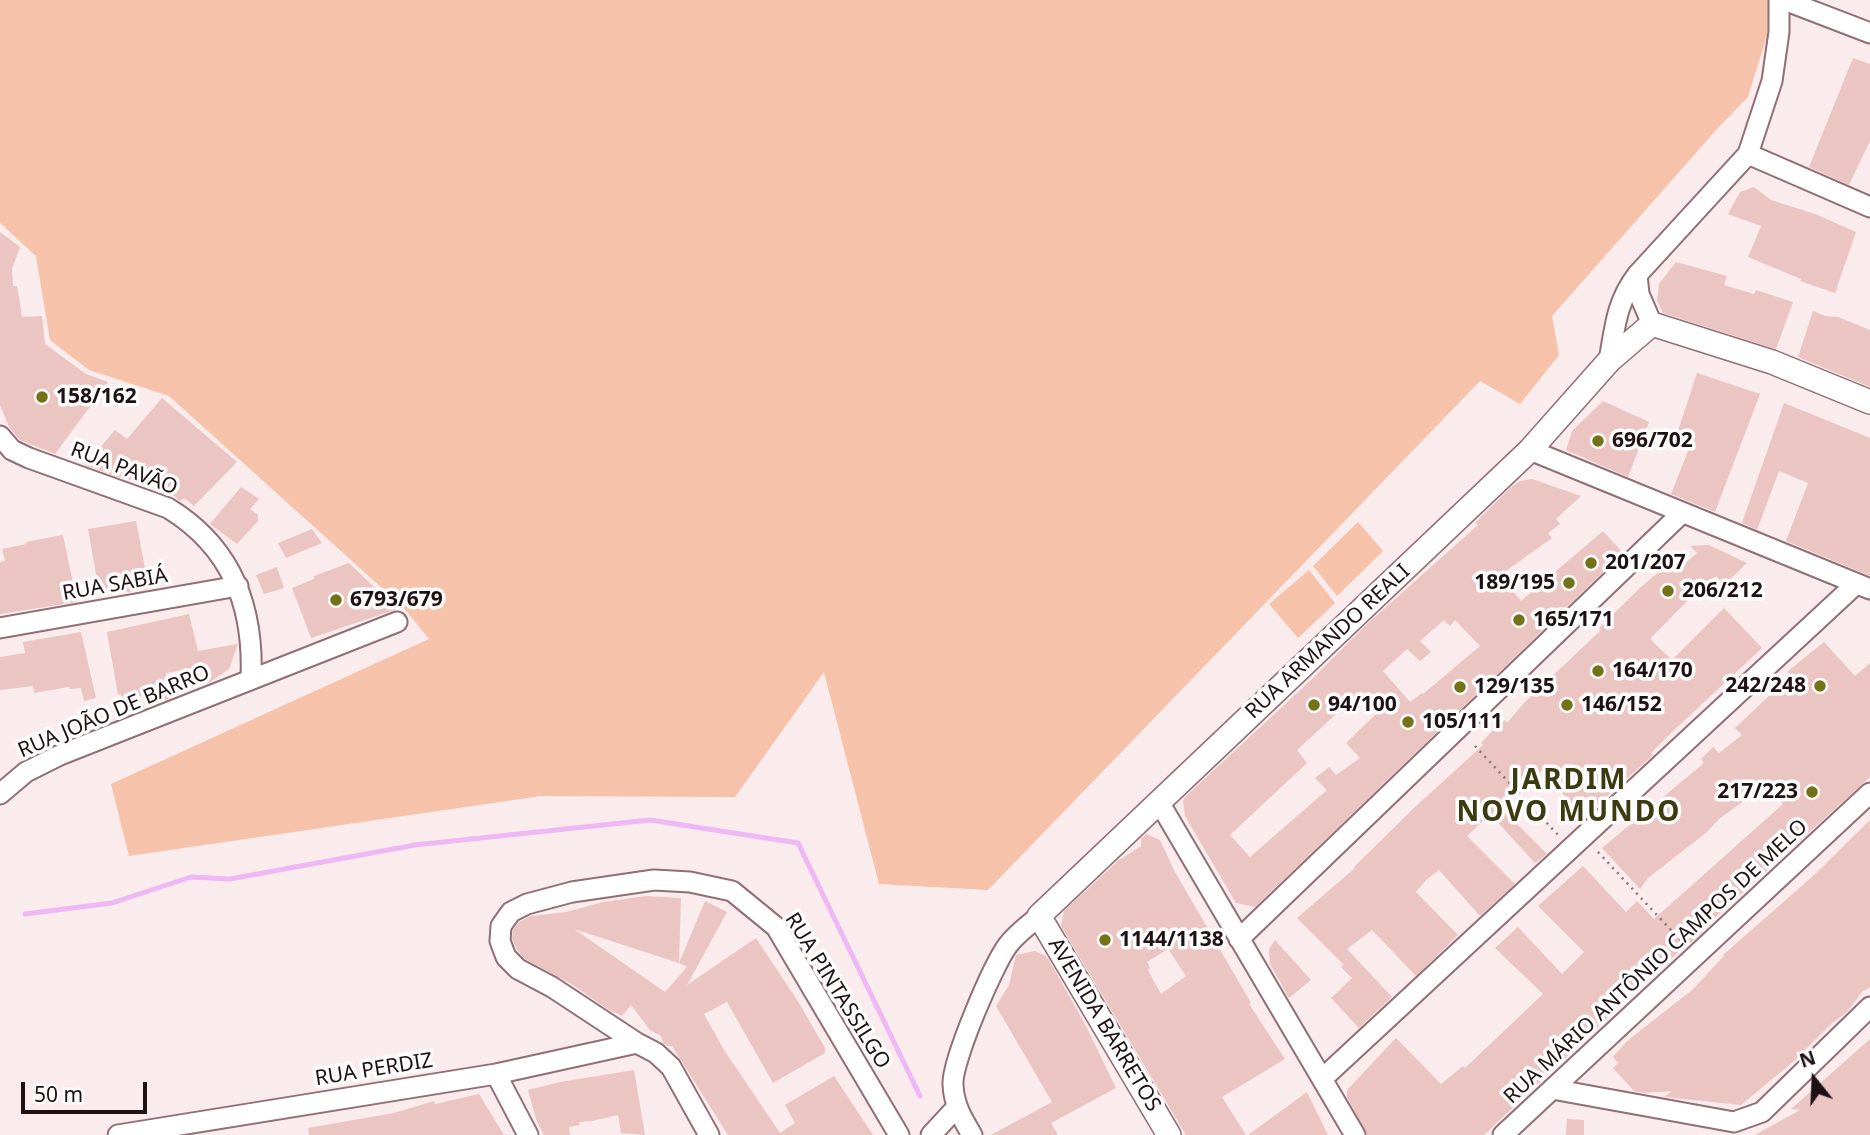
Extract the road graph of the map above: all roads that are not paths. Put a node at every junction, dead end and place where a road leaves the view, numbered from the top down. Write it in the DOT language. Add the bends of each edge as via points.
graph roads {
  1 [pos="1779,0"];
  2 [pos="1784,0"];
  3 [pos="1870,33"];
  4 [pos="1748,154"];
  5 [pos="1870,207"];
  6 [pos="1637,275"];
  7 [pos="1652,324"];
  8 [pos="1609,361"];
  9 [pos="1870,402"];
  10 [pos="0,436"];
  11 [pos="1530,450"];
  12 [pos="1682,513"];
  13 [pos="238,586"];
  14 [pos="1863,587"];
  15 [pos="397,622"];
  16 [pos="0,628"];
  17 [pos="251,678"];
  18 [pos="1870,793"];
  19 [pos="0,794"];
  20 [pos="1159,802"];
  21 [pos="1039,916"];
  22 [pos="1239,939"];
  23 [pos="1870,1007"];
  24 [pos="636,1043"];
  25 [pos="496,1074"];
  26 [pos="1322,1079"];
  27 [pos="1552,1089"];
  28 [pos="956,1108"];
  29 [pos="118,1135"];
  30 [pos="528,1135"];
  31 [pos="709,1135"];
  32 [pos="899,1135"];
  33 [pos="931,1135"];
  34 [pos="972,1135"];
  35 [pos="1169,1135"];
  36 [pos="1355,1135"];
  37 [pos="1503,1135"];
  1 -- 4 [label="street" via="1772,81"];
  2 -- 3 [label="street"];
  4 -- 5 [label="street"];
  4 -- 6 [label="street"];
  6 -- 7 [label="street" via="1639,294"];
  6 -- 8 [label="street" via="1624,292"];
  7 -- 8 [label="street, RUA ARMANDO REALI"];
  7 -- 9 [label="street" via="1772,362"];
  8 -- 11 [label="street, RUA ARMANDO REALI"];
  10 -- 13 [label="street, RUA PAVÃO" via="12,450 29,458 168,508 189,521 220,553"];
  11 -- 12 [label="street"];
  11 -- 20 [label="street, RUA ARMANDO REALI"];
  12 -- 14 [label="street"];
  12 -- 22 [label="street"];
  13 -- 16 [label="street, RUA SABIÁ"];
  13 -- 17 [label="street, RUA PAVÃO" via="249,625"];
  14 -- 26 [label="street"];
  15 -- 17 [label="street, RUA JOÃO DE BARRO"];
  17 -- 19 [label="street, RUA JOÃO DE BARRO" via="60,755 26,772"];
  18 -- 27 [label="street, RUA MÁRIO ANTÔNIO CAMPOS DE MELO"];
  20 -- 21 [label="street, RUA ARMANDO REALI"];
  20 -- 22 [label="street"];
  21 -- 28 [label="street" via="1007,946 985,990 952,1082"];
  21 -- 35 [label="street, AVENIDA BARRETOS"];
  22 -- 26 [label="street"];
  23 -- 27 [label="street" via="1762,1112 1734,1122"];
  24 -- 25 [label="street, RUA PERDIZ"];
  24 -- 31 [label="street, RUA PINTASSILGO" via="671,1067"];
  24 -- 32 [label="street, RUA PINTASSILGO" via="506,957 501,926 511,912 572,892 654,880 732,891 776,927"];
  25 -- 29 [label="street, RUA PERDIZ"];
  25 -- 30 [label="street"];
  26 -- 36 [label="street"];
  27 -- 37 [label="street, RUA MÁRIO ANTÔNIO CAMPOS DE MELO"];
  28 -- 33 [label="street"];
  28 -- 34 [label="street"];
}
